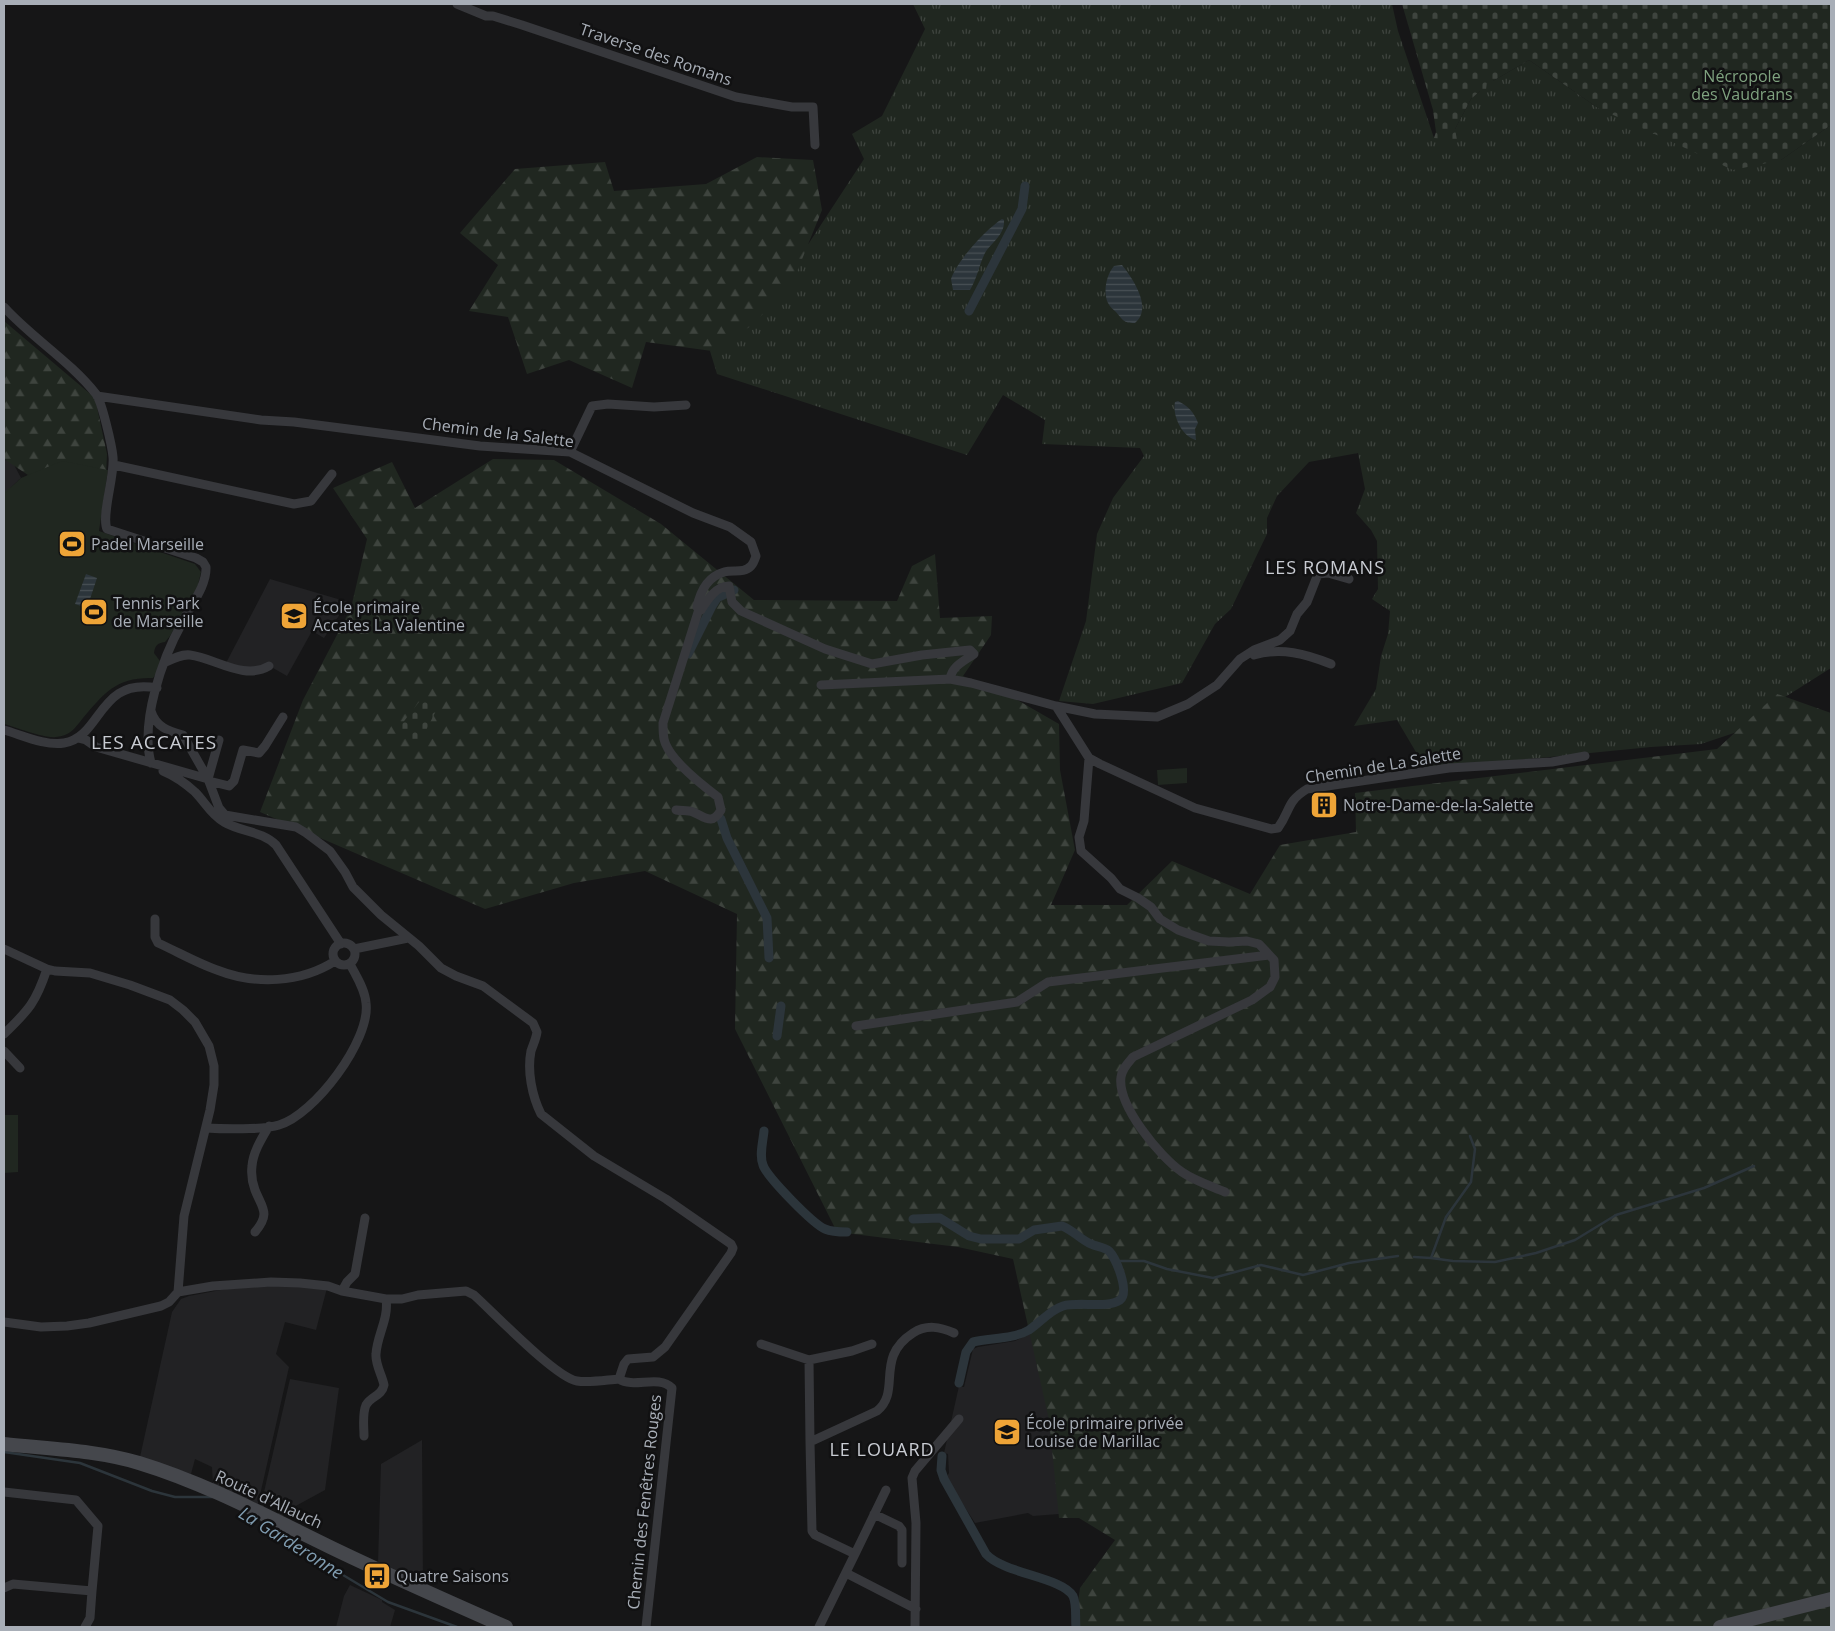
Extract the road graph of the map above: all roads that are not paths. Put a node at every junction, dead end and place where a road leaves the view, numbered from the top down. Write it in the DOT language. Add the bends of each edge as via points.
graph roads {
  1 [pos="457,4"];
  2 [pos="815,145"];
  3 [pos="4,307"];
  4 [pos="97,396"];
  5 [pos="686,405"];
  6 [pos="570,452"];
  7 [pos="114,465"];
  8 [pos="332,474"];
  9 [pos="1349,579"];
  10 [pos="698,609"];
  11 [pos="1240,659"];
  12 [pos="164,663"];
  13 [pos="1331,664"];
  14 [pos="268,666"];
  15 [pos="950,679"];
  16 [pos="821,685"];
  17 [pos="157,688"];
  18 [pos="1056,706"];
  19 [pos="150,710"];
  20 [pos="283,717"];
  21 [pos="4,730"];
  22 [pos="78,738"];
  23 [pos="148,740"];
  24 [pos="219,740"];
  25 [pos="1585,756"];
  26 [pos="1089,758"];
  27 [pos="139,759"];
  28 [pos="153,764"];
  29 [pos="208,780"];
  30 [pos="676,810"];
  31 [pos="271,822"];
  32 [pos="268,838"];
  33 [pos="154,918"];
  34 [pos="408,938"];
  35 [pos="341,944"];
  36 [pos="4,949"];
  37 [pos="354,949"];
  38 [pos="1269,956"];
  39 [pos="335,961"];
  40 [pos="350,964"];
  41 [pos="47,969"];
  42 [pos="856,1026"];
  43 [pos="4,1034"];
  44 [pos="4,1051"];
  45 [pos="20,1068"];
  46 [pos="269,1126"];
  47 [pos="206,1128"];
  48 [pos="1225,1192"];
  49 [pos="365,1218"];
  50 [pos="256,1232"];
  51 [pos="342,1291"];
  52 [pos="178,1292"];
  53 [pos="386,1299"];
  54 [pos="4,1322"];
  55 [pos="954,1333"];
  56 [pos="762,1344"];
  57 [pos="872,1344"];
  58 [pos="809,1360"];
  59 [pos="619,1379"];
  60 [pos="959,1419"];
  61 [pos="364,1436"];
  62 [pos="810,1442"];
  63 [pos="4,1444"];
  64 [pos="886,1490"];
  65 [pos="4,1492"];
  66 [pos="874,1514"];
  67 [pos="855,1554"];
  68 [pos="902,1563"];
  69 [pos="846,1573"];
  70 [pos="4,1588"];
  71 [pos="92,1591"];
  72 [pos="1831,1600"];
  73 [pos="916,1609"];
  74 [pos="85,1627"];
  75 [pos="506,1627"];
  76 [pos="646,1627"];
  77 [pos="819,1627"];
  78 [pos="916,1627"];
  79 [pos="1720,1627"];
  1 -- 2 [label="street, Traverse des Romans" via="736,97 792,107 813,107"];
  3 -- 4 [label="street"];
  4 -- 6 [label="street, Chemin de la Salette" via="261,420 480,446"];
  4 -- 7 [label="street"];
  5 -- 6 [label="street" via="592,406"];
  6 -- 10 [label="street, Chemin de la Salette" via="693,513 730,527 751,542 756,556 751,566 741,571 724,572 709,580 702,589"];
  7 -- 8 [label="street" via="294,504 310,501"];
  7 -- 12 [label="street" via="107,529 196,558 206,567 205,580 171,643"];
  9 -- 11 [label="street" via="1328,573 1318,574 1308,602 1297,614 1290,631 1280,640"];
  10 -- 15 [label="street" via="701,610 716,590 729,586 732,602 741,611 825,649 872,664 922,654 970,650 974,654 955,668"];
  10 -- 30 [label="street" via="663,723 663,738 676,760 696,781 718,797 721,810 710,819 691,811"];
  11 -- 13 [label="street" via="1282,651"];
  11 -- 18 [label="street" via="1205,694 1157,717 1095,714"];
  12 -- 14 [label="street" via="188,654 245,671 262,671"];
  12 -- 17 [label="street"];
  15 -- 16 [label="street"];
  15 -- 18 [label="street"];
  17 -- 19 [label="street"];
  17 -- 22 [label="street" via="135,687 119,694 105,705"];
  18 -- 26 [label="street"];
  19 -- 23 [label="street"];
  19 -- 29 [label="street" via="166,730 183,735"];
  20 -- 29 [label="street" via="259,753 243,750 234,781 229,786"];
  21 -- 22 [label="street" via="56,744"];
  22 -- 27 [label="street" via="96,747"];
  23 -- 27 [label="street"];
  23 -- 28 [label="street"];
  24 -- 29 [label="street"];
  25 -- 26 [label="street, Chemin de La Salette" via="1552,762 1448,768 1307,790 1291,802 1278,828 1271,829 1195,808"];
  26 -- 38 [label="street" via="1084,821 1079,837 1081,851 1120,890 1138,898 1160,919 1178,930 1209,941 1259,944"];
  27 -- 28 [label="street"];
  28 -- 29 [label="street"];
  28 -- 32 [label="street" via="196,792 213,814 224,822"];
  29 -- 31 [label="street" via="225,815"];
  31 -- 32 [label="street"];
  31 -- 34 [label="street" via="296,827 320,842 330,851 353,887"];
  32 -- 35 [label="street" via="284,855"];
  33 -- 39 [label="street" via="158,943 232,975 263,980 300,976"];
  34 -- 37 [label="street"];
  34 -- 59 [label="street" via="446,972 483,986 533,1024 537,1032 531,1050 530,1075 541,1114 594,1156 666,1199 733,1248 665,1348 653,1357 628,1359"];
  35 -- 37 [label="street"];
  35 -- 39 [label="street" via="334,950"];
  36 -- 41 [label="street"];
  37 -- 40 [label="street"];
  38 -- 42 [label="street" via="1048,982 1017,1002"];
  38 -- 48 [label="street" via="1274,960 1275,977 1270,987 1252,1000 1133,1057 1121,1076 1122,1089 1135,1120 1159,1151 1183,1173"];
  39 -- 40 [label="street" via="342,965"];
  40 -- 46 [label="street" via="366,1002 359,1038 332,1082 314,1103 279,1125"];
  41 -- 43 [label="street" via="34,1002"];
  41 -- 47 [label="street" via="90,973 157,994 170,1000 195,1022 209,1046 214,1066"];
  44 -- 45 [label="street"];
  46 -- 47 [label="street"];
  46 -- 50 [label="street" via="252,1164 252,1179 264,1211 262,1224"];
  47 -- 52 [label="street" via="184,1216"];
  49 -- 51 [label="street" via="355,1274"];
  51 -- 52 [label="street" via="328,1286 271,1282"];
  51 -- 53 [label="street"];
  52 -- 54 [label="street" via="161,1306 89,1322 41,1327"];
  53 -- 59 [label="street" via="466,1291 474,1294 548,1364 569,1378 577,1381"];
  53 -- 61 [label="street" via="388,1310 375,1357 384,1385 381,1393 366,1404"];
  55 -- 62 [label="street" via="931,1326 921,1328 902,1341 890,1362 884,1405"];
  56 -- 58 [label="street"];
  57 -- 58 [label="street" via="852,1352"];
  58 -- 62 [label="street"];
  59 -- 76 [label="street, Chemin des Fenêtres Rouges" via="624,1383 660,1382 672,1388"];
  60 -- 73 [label="street" via="912,1478 916,1523"];
  62 -- 67 [label="street" via="812,1531"];
  63 -- 75 [label="main road, Route d'Allauch" via="108,1456 177,1476"];
  64 -- 66 [label="street"];
  65 -- 71 [label="street" via="76,1500 98,1526"];
  66 -- 67 [label="street"];
  66 -- 68 [label="street" via="902,1530"];
  67 -- 69 [label="street"];
  69 -- 73 [label="street"];
  69 -- 77 [label="street"];
  70 -- 71 [label="street" via="12,1584"];
  71 -- 74 [label="street" via="90,1618"];
  72 -- 79 [label="main road"];
  73 -- 78 [label="street"];
}
